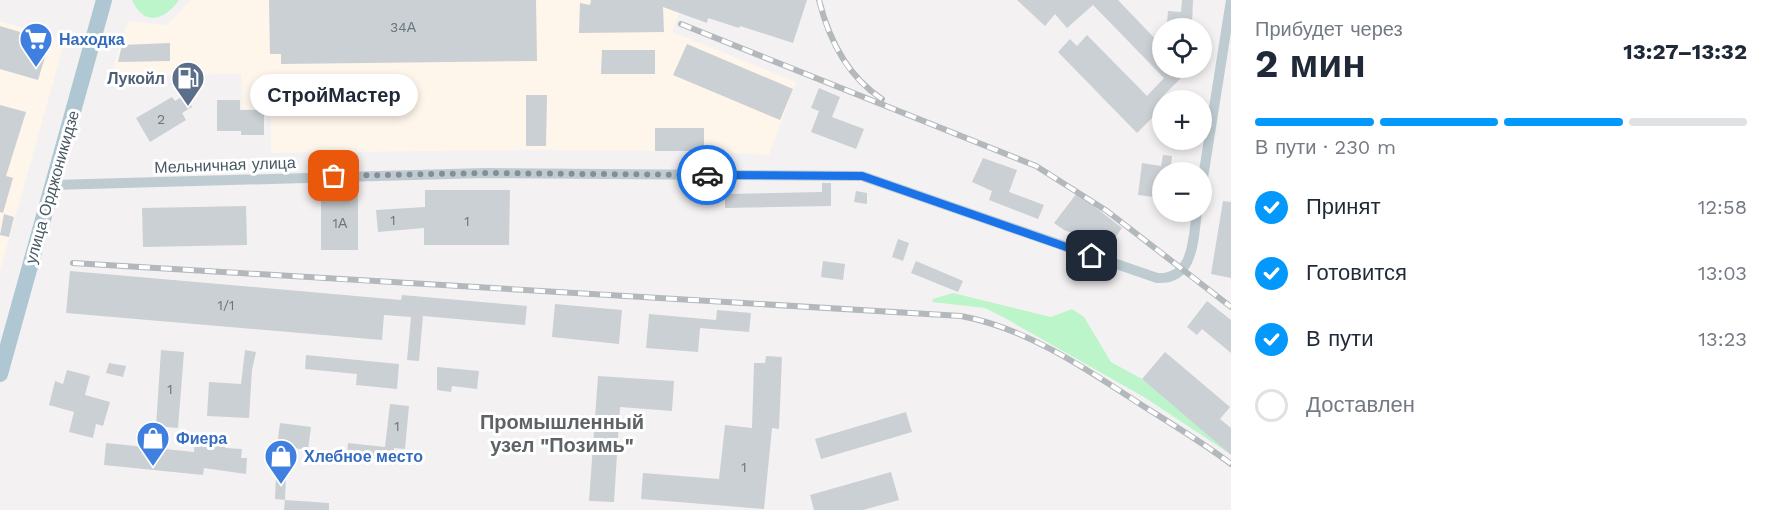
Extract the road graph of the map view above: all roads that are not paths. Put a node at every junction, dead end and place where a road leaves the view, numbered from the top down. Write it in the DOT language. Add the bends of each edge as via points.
graph roads {
  1 [pos="104,0"];
  2 [pos="1231,0"];
  3 [pos="1205,162"];
  4 [pos="53,185"];
  5 [pos="1195,222"];
  6 [pos="0,375"];
  1 -- 4 [label="main road, улица Орджоникидзе"];
  2 -- 3 [label="street"];
  4 -- 5 [label="street, Мельничная улица" via="485,173 862,176 1157,278 1176,276 1187,261"];
  4 -- 6 [label="main road, улица Орджоникидзе"];
}
